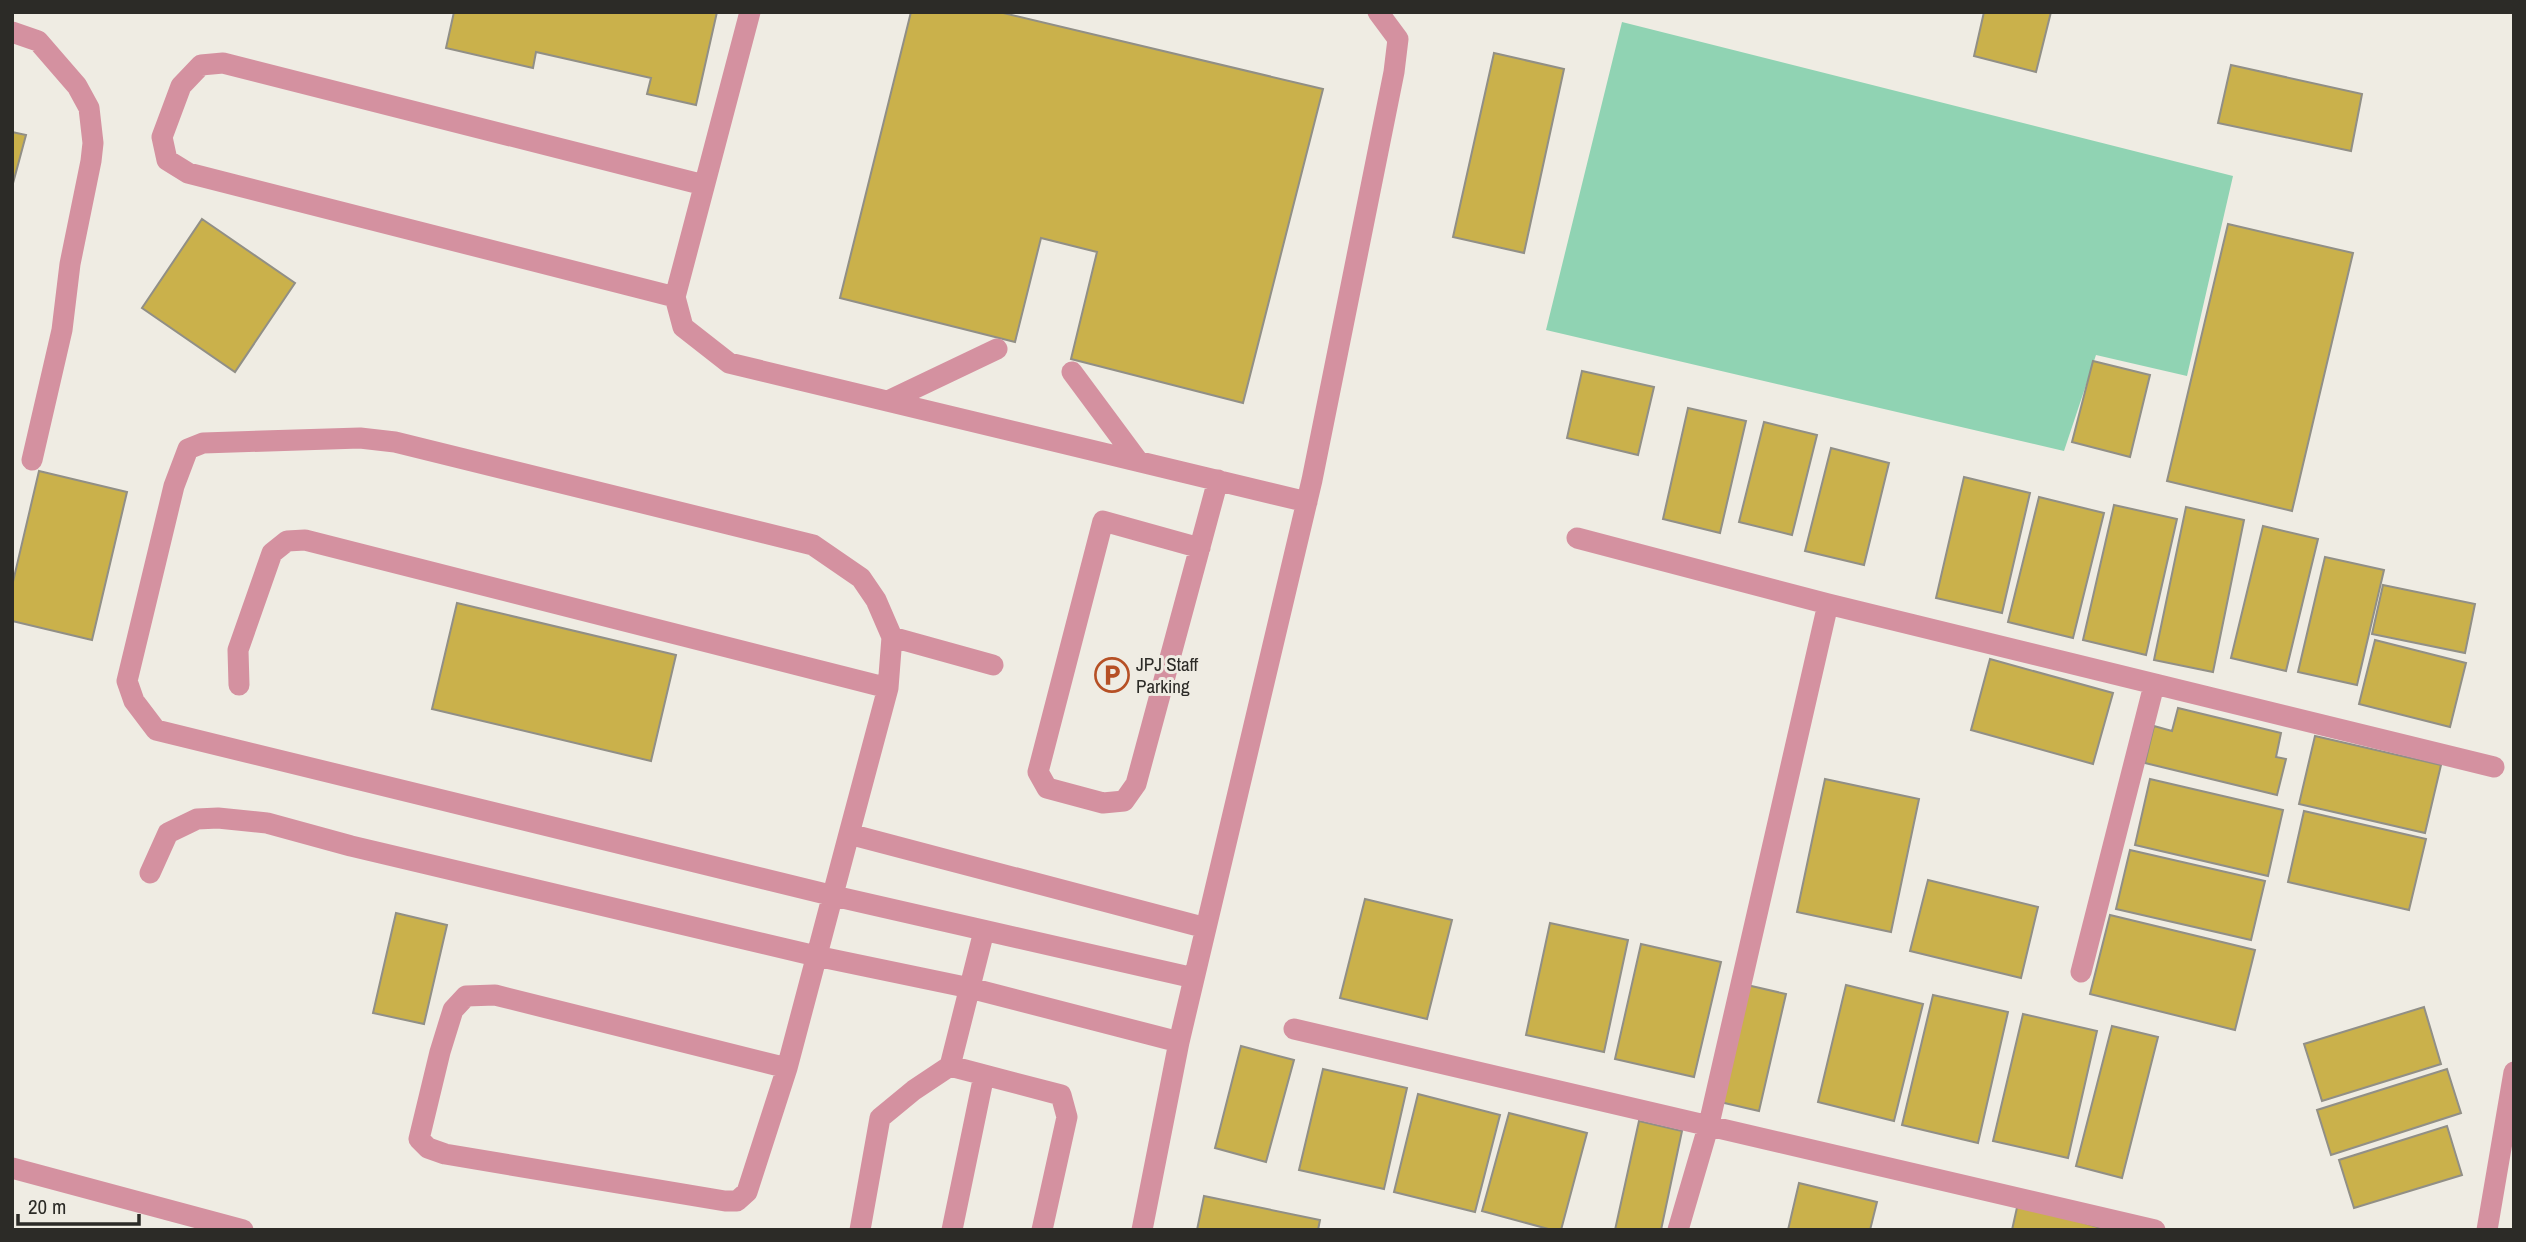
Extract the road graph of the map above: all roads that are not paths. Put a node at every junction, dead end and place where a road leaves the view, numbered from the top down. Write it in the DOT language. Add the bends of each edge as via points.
graph roads {
  1 [pos="750,12"];
  2 [pos="1378,12"];
  3 [pos="12,32"];
  4 [pos="704,185"];
  5 [pos="675,298"];
  6 [pos="997,349"];
  7 [pos="1072,372"];
  8 [pos="888,401"];
  9 [pos="32,460"];
  10 [pos="1138,461"];
  11 [pos="1218,480"];
  12 [pos="1307,502"];
  13 [pos="1577,538"];
  14 [pos="1200,548"];
  15 [pos="1828,604"];
  16 [pos="892,637"];
  17 [pos="993,665"];
  18 [pos="239,685"];
  19 [pos="2154,685"];
  20 [pos="888,688"];
  21 [pos="2494,767"];
  22 [pos="849,834"];
  23 [pos="150,873"];
  24 [pos="834,897"];
  25 [pos="1206,928"];
  26 [pos="984,931"];
  27 [pos="816,956"];
  28 [pos="2081,972"];
  29 [pos="1194,978"];
  30 [pos="970,988"];
  31 [pos="1294,1029"];
  32 [pos="1179,1042"];
  33 [pos="950,1066"];
  34 [pos="787,1068"];
  35 [pos="2514,1072"];
  36 [pos="984,1075"];
  37 [pos="1709,1124"];
  38 [pos="12,1168"];
  39 [pos="243,1230"];
  40 [pos="860,1230"];
  41 [pos="951,1230"];
  42 [pos="1042,1230"];
  43 [pos="1142,1230"];
  44 [pos="1678,1230"];
  45 [pos="2155,1230"];
  46 [pos="2487,1230"];
  1 -- 4 [label="street"];
  2 -- 12 [label="street" via="1398,39 1394,72"];
  3 -- 9 [label="street" via="38,41 77,86 89,108 93,143 62,330"];
  4 -- 5 [label="street"];
  4 -- 5 [label="street" via="223,63 201,65 181,86 162,137 167,160 188,173"];
  5 -- 8 [label="street" via="683,327 729,363"];
  6 -- 8 [label="street"];
  7 -- 10 [label="street"];
  8 -- 10 [label="street"];
  10 -- 11 [label="street"];
  11 -- 12 [label="street"];
  11 -- 14 [label="street"];
  12 -- 25 [label="street"];
  13 -- 15 [label="street"];
  14 -- 14 [label="street" via="1136,784 1124,801 1103,803 1047,788 1038,772 1102,521"];
  15 -- 19 [label="street"];
  15 -- 37 [label="street"];
  16 -- 17 [label="street"];
  16 -- 20 [label="street"];
  16 -- 24 [label="street" via="861,578 813,545 396,442 360,438 203,443 188,449 174,486 127,681 134,701 156,730"];
  18 -- 20 [label="street" via="238,650 272,553 287,541 305,540"];
  19 -- 21 [label="street"];
  19 -- 28 [label="street"];
  20 -- 22 [label="street"];
  22 -- 24 [label="street"];
  22 -- 25 [label="street"];
  23 -- 27 [label="street" via="168,833 197,819 267,823"];
  24 -- 26 [label="street"];
  24 -- 27 [label="street"];
  25 -- 29 [label="street"];
  26 -- 29 [label="street"];
  26 -- 30 [label="street"];
  27 -- 30 [label="street"];
  27 -- 34 [label="street"];
  29 -- 32 [label="street"];
  30 -- 32 [label="street"];
  30 -- 33 [label="street"];
  31 -- 37 [label="street"];
  32 -- 43 [label="street"];
  33 -- 36 [label="street"];
  33 -- 40 [label="street" via="880,1118"];
  34 -- 34 [label="street" via="495,995 466,996 453,1010 419,1139 445,1154 737,1201 747,1192"];
  35 -- 46 [label="street"];
  36 -- 41 [label="street"];
  36 -- 42 [label="street" via="1061,1095 1067,1117"];
  37 -- 44 [label="street"];
  37 -- 45 [label="street"];
  38 -- 39 [label="street"];
}
